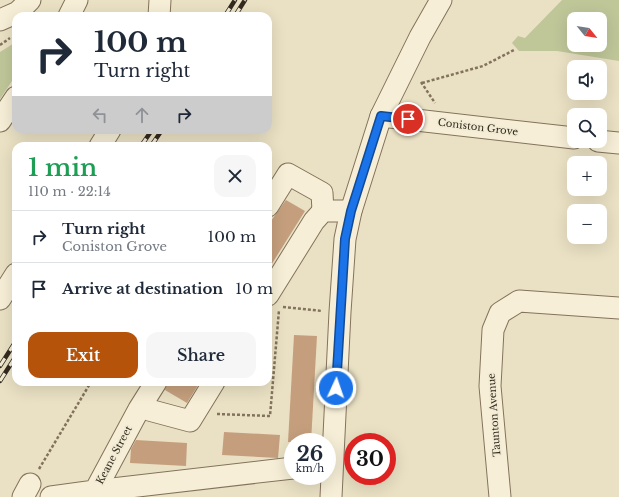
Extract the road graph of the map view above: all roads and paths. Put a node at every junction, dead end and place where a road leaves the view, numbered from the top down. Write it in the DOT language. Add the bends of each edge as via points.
graph roads {
  1 [pos="30,0"];
  2 [pos="78,0"];
  3 [pos="160,0"];
  4 [pos="441,0"];
  5 [pos="18,12"];
  6 [pos="71,12"];
  7 [pos="159,12"];
  8 [pos="12,15"];
  9 [pos="0,20"];
  10 [pos="514,50"];
  11 [pos="408,62"];
  12 [pos="422,83"];
  13 [pos="12,103"];
  14 [pos="381,116"];
  15 [pos="0,121"];
  16 [pos="449,124"];
  17 [pos="567,137"];
  18 [pos="607,142"];
  19 [pos="619,143"];
  20 [pos="272,200"];
  21 [pos="323,211"];
  22 [pos="351,211"];
  23 [pos="12,280"];
  24 [pos="272,289"];
  25 [pos="0,299"];
  26 [pos="619,308"];
  27 [pos="340,312"];
  28 [pos="89,386"];
  29 [pos="153,386"];
  30 [pos="212,386"];
  31 [pos="149,410"];
  32 [pos="195,413"];
  33 [pos="332,433"];
  34 [pos="284,469"];
  35 [pos="331,485"];
  36 [pos="26,491"];
  37 [pos="95,491"];
  38 [pos="51,497"];
  39 [pos="331,497"];
  40 [pos="500,497"];
  1 -- 5 [label="street"];
  2 -- 6 [label="street"];
  3 -- 7 [label="street"];
  4 -- 11 [label="street"];
  8 -- 9 [label="street"];
  10 -- 12 [label="path" via="482,66"];
  11 -- 12 [label="path"];
  11 -- 14 [label="street"];
  12 -- 16 [label="path"];
  13 -- 15 [label="street"];
  14 -- 16 [label="street, Coniston Grove"];
  14 -- 22 [label="street"];
  16 -- 17 [label="street, Coniston Grove"];
  18 -- 19 [label="street"];
  20 -- 21 [label="street" via="288,174 322,193"];
  21 -- 22 [label="street"];
  21 -- 24 [label="street" via="314,221"];
  22 -- 27 [label="street" via="345,239"];
  23 -- 25 [label="street"];
  26 -- 40 [label="street, Taunton Avenue" via="519,301 500,313 493,330 490,386"];
  27 -- 32 [label="path" via="279,307 270,416"];
  27 -- 33 [label="street"];
  28 -- 36 [label="path"];
  29 -- 37 [label="street, Keane Street"];
  30 -- 32 [label="street"];
  31 -- 32 [label="street" via="190,421"];
  34 -- 37 [label="street"];
  35 -- 39 [label="street"];
  37 -- 38 [label="street, Keane Street"];
}
